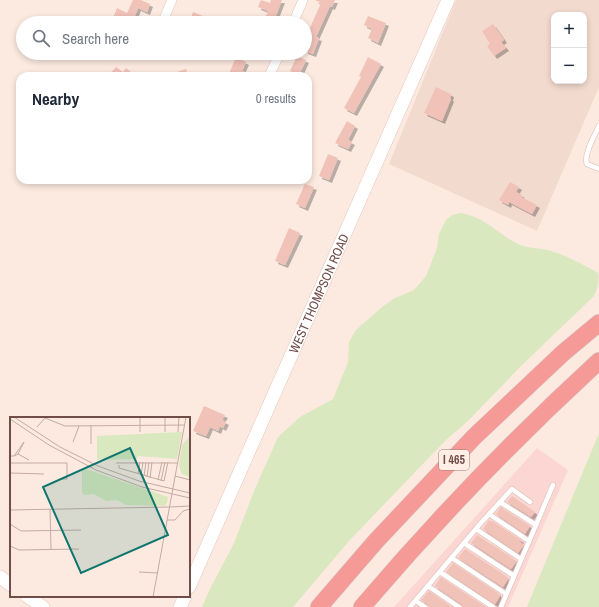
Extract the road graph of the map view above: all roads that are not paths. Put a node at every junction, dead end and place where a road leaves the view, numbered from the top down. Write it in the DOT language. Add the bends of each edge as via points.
graph roads {
  1 [pos="172,0"];
  2 [pos="303,0"];
  3 [pos="448,0"];
  4 [pos="165,16"];
  5 [pos="296,16"];
  6 [pos="277,60"];
  7 [pos="271,72"];
  8 [pos="599,126"];
  9 [pos="599,169"];
  10 [pos="599,323"];
  11 [pos="599,361"];
  12 [pos="553,485"];
  13 [pos="500,502"];
  14 [pos="530,502"];
  15 [pos="489,514"];
  16 [pos="536,525"];
  17 [pos="476,529"];
  18 [pos="529,541"];
  19 [pos="464,543"];
  20 [pos="452,558"];
  21 [pos="521,559"];
  22 [pos="440,572"];
  23 [pos="514,576"];
  24 [pos="0,577"];
  25 [pos="10,584"];
  26 [pos="190,585"];
  27 [pos="428,586"];
  28 [pos="506,594"];
  29 [pos="28,597"];
  30 [pos="185,597"];
  31 [pos="416,601"];
  32 [pos="43,607"];
  33 [pos="180,607"];
  34 [pos="319,607"];
  35 [pos="362,607"];
  36 [pos="410,607"];
  37 [pos="425,607"];
  38 [pos="459,607"];
  39 [pos="493,607"];
  40 [pos="501,607"];
  1 -- 4 [label="street"];
  2 -- 5 [label="street"];
  3 -- 26 [label="main road, WEST THOMPSON ROAD"];
  6 -- 7 [label="street"];
  8 -- 9 [label="lane" via="585,160 587,164"];
  10 -- 34 [label="highway, I 465" via="474,437 376,541"];
  11 -- 35 [label="highway, I 465" via="482,474 425,534"];
  12 -- 16 [label="lane"];
  13 -- 14 [label="lane" via="512,489"];
  13 -- 15 [label="lane"];
  13 -- 16 [label="lane"];
  15 -- 17 [label="lane"];
  15 -- 18 [label="lane"];
  16 -- 18 [label="lane"];
  17 -- 19 [label="lane"];
  17 -- 21 [label="lane"];
  18 -- 21 [label="lane"];
  19 -- 20 [label="lane"];
  19 -- 23 [label="lane"];
  20 -- 22 [label="lane"];
  20 -- 28 [label="lane"];
  21 -- 23 [label="lane"];
  22 -- 27 [label="lane"];
  22 -- 39 [label="lane"];
  23 -- 28 [label="lane"];
  24 -- 25 [label="main road"];
  27 -- 31 [label="lane"];
  27 -- 38 [label="lane"];
  28 -- 40 [label="lane"];
  29 -- 32 [label="main road"];
  30 -- 33 [label="main road"];
  31 -- 36 [label="lane"];
  31 -- 37 [label="lane"];
}
